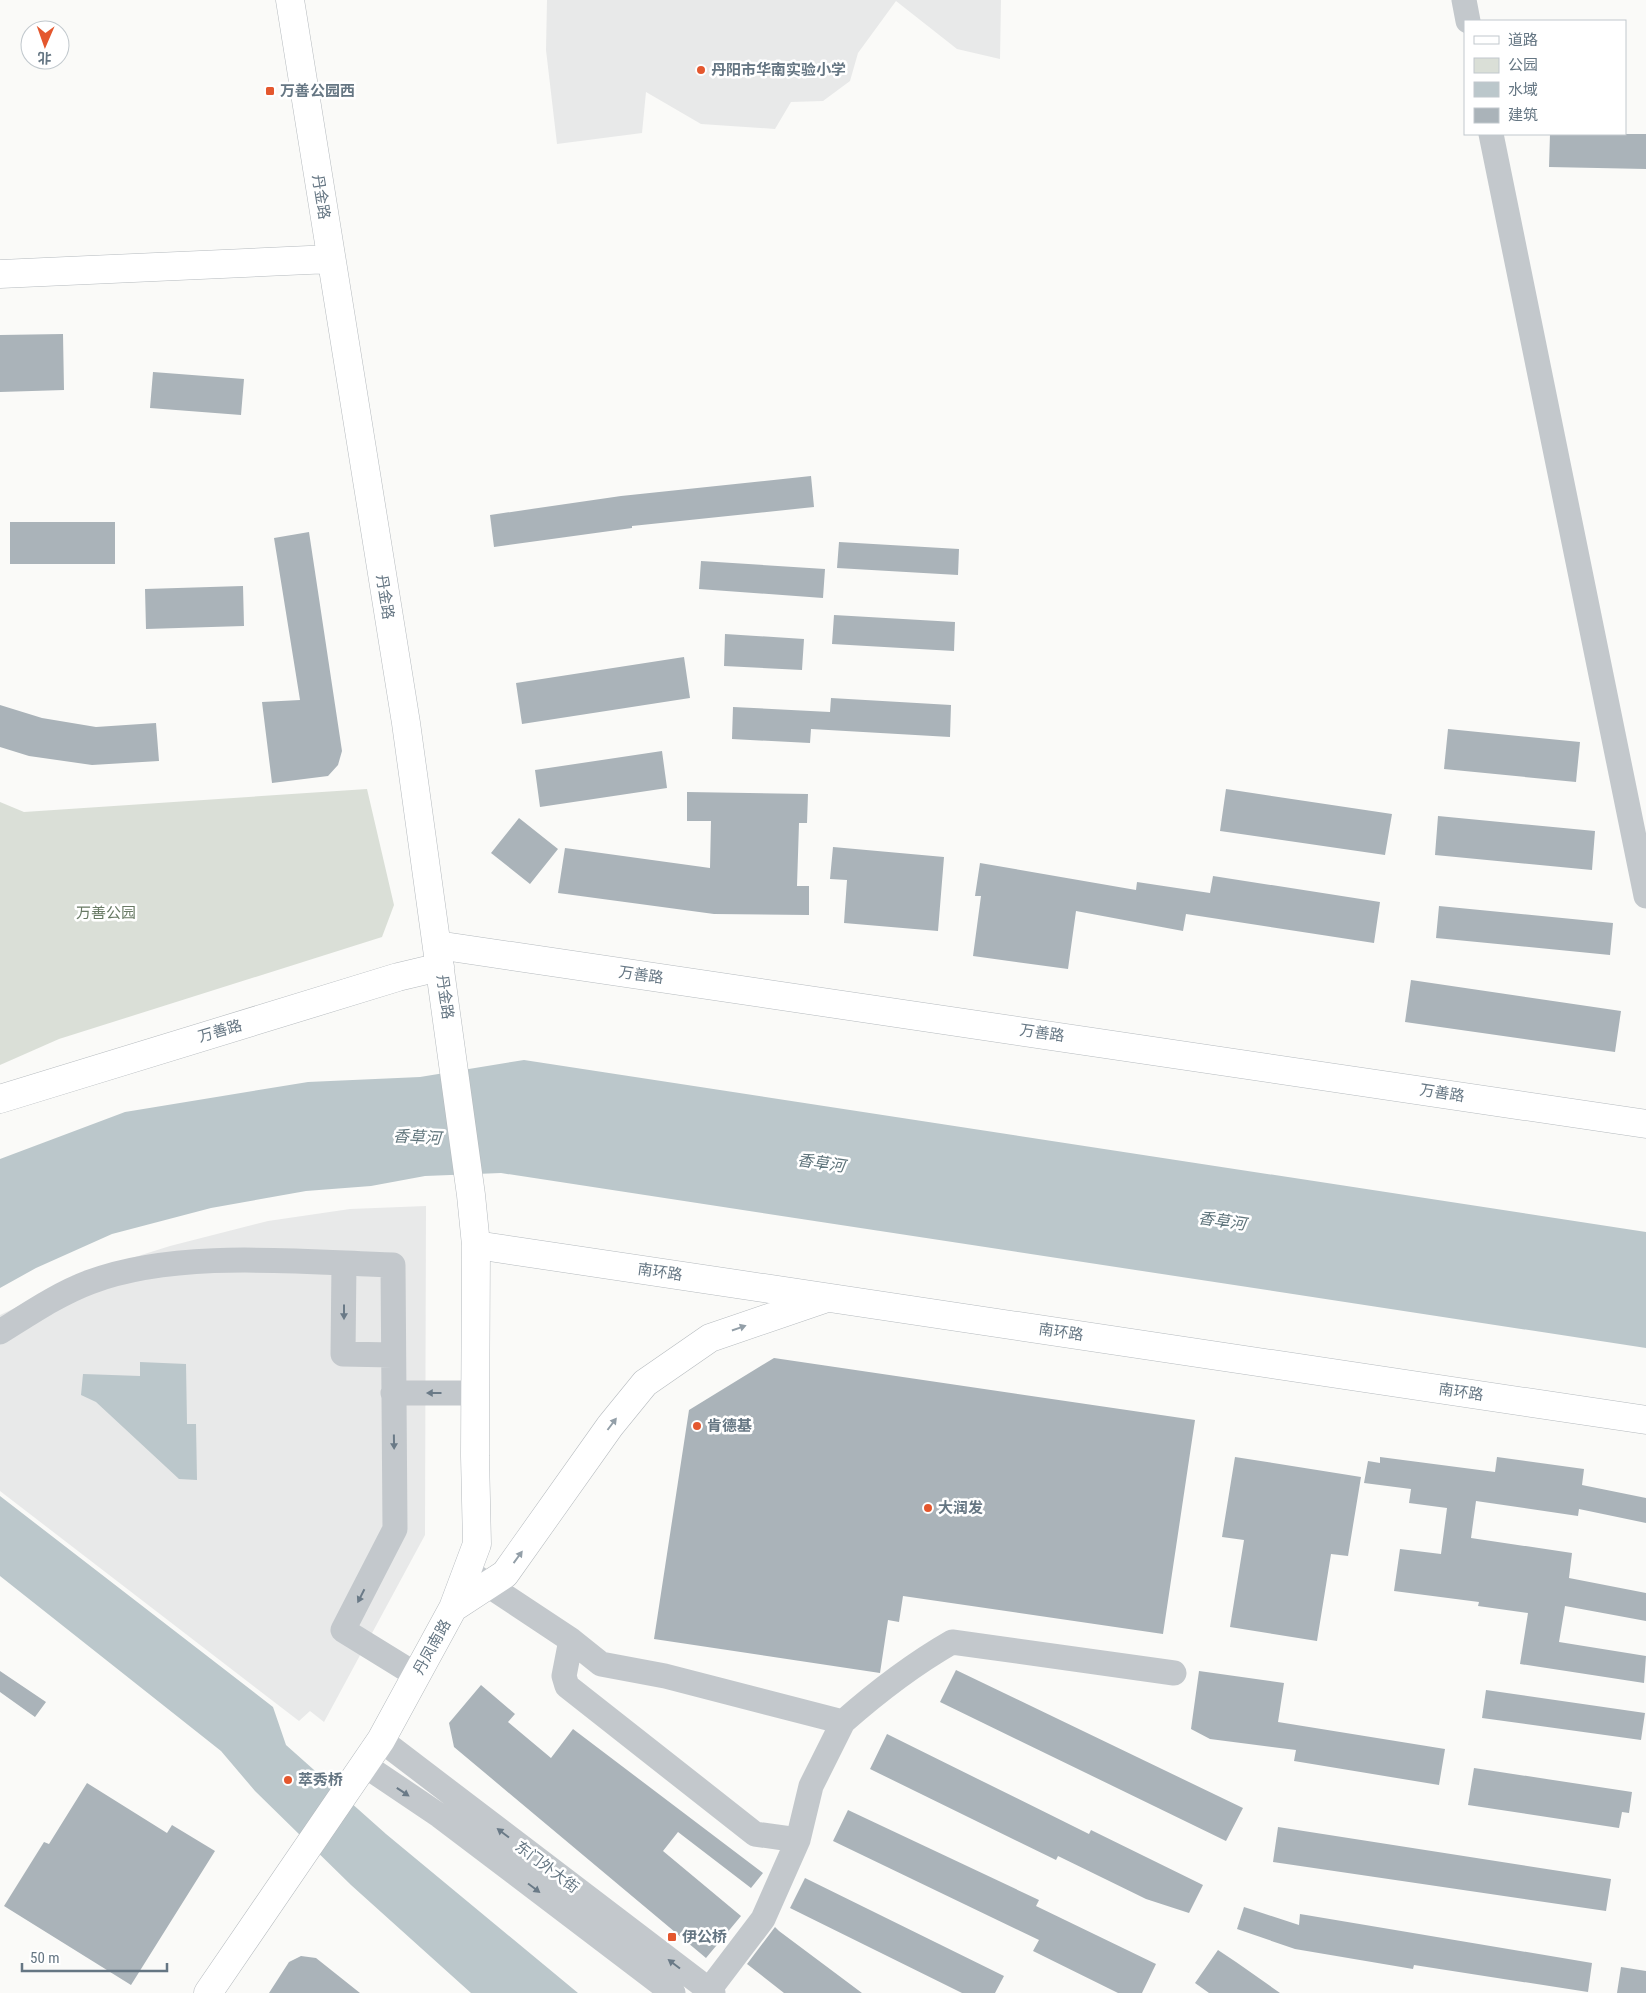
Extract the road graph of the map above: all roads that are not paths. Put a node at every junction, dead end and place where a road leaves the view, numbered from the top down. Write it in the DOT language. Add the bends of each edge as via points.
graph roads {
  1 [pos="290,0"];
  2 [pos="1464,0"];
  3 [pos="1468,20"];
  4 [pos="1491,135"];
  5 [pos="331,259"];
  6 [pos="0,274"];
  7 [pos="1646,896"];
  8 [pos="439,956"];
  9 [pos="0,1099"];
  10 [pos="1646,1124"];
  11 [pos="476,1245"];
  12 [pos="344,1263"];
  13 [pos="828,1298"];
  14 [pos="0,1332"];
  15 [pos="392,1355"];
  16 [pos="393,1393"];
  17 [pos="475,1393"];
  18 [pos="1646,1420"];
  19 [pos="477,1578"];
  20 [pos="571,1640"];
  21 [pos="1174,1673"];
  22 [pos="416,1675"];
  23 [pos="843,1722"];
  24 [pos="381,1740"];
  25 [pos="363,1764"];
  26 [pos="798,1840"];
  27 [pos="711,1991"];
  28 [pos="208,1993"];
  29 [pos="672,1993"];
  1 -- 5 [label="main road, 丹金路"];
  2 -- 3 [label="street"];
  4 -- 7 [label="street"];
  5 -- 6 [label="main road"];
  5 -- 8 [label="main road, 丹金路" via="406,723"];
  8 -- 9 [label="main road, 万善路" via="398,977"];
  8 -- 10 [label="main road, 万善路"];
  8 -- 11 [label="main road, 丹金路"];
  11 -- 13 [label="main road, 南环路"];
  11 -- 17 [label="main road, 丹凤南路"];
  12 -- 14 [label="street" via="202,1262 132,1270 90,1282 52,1300"];
  12 -- 15 [label="street" via="393,1265"];
  12 -- 15 [label="street, one-way" via="343,1354"];
  13 -- 18 [label="main road, 南环路"];
  19 -- 13 [label="main road, one-way" via="505,1574 645,1382 710,1338"];
  15 -- 16 [label="street"];
  17 -- 16 [label="street, one-way"];
  16 -- 22 [label="street, one-way" via="395,1529 343,1630"];
  17 -- 19 [label="main road, 丹凤南路"];
  19 -- 20 [label="street"];
  19 -- 22 [label="main road, 丹凤南路" via="453,1608"];
  20 -- 23 [label="street" via="600,1664 665,1676"];
  20 -- 26 [label="street" via="564,1676 567,1686 755,1834"];
  21 -- 23 [label="street" via="952,1642 881,1689"];
  22 -- 24 [label="main road, 丹凤南路"];
  23 -- 26 [label="street" via="811,1786"];
  24 -- 25 [label="main road, 丹凤南路"];
  27 -- 24 [label="street, 东门外大街, one-way"];
  25 -- 28 [label="main road, 丹凤南路"];
  25 -- 29 [label="street, 东门外大街, one-way" via="440,1816"];
  26 -- 27 [label="street" via="763,1919"];
}
